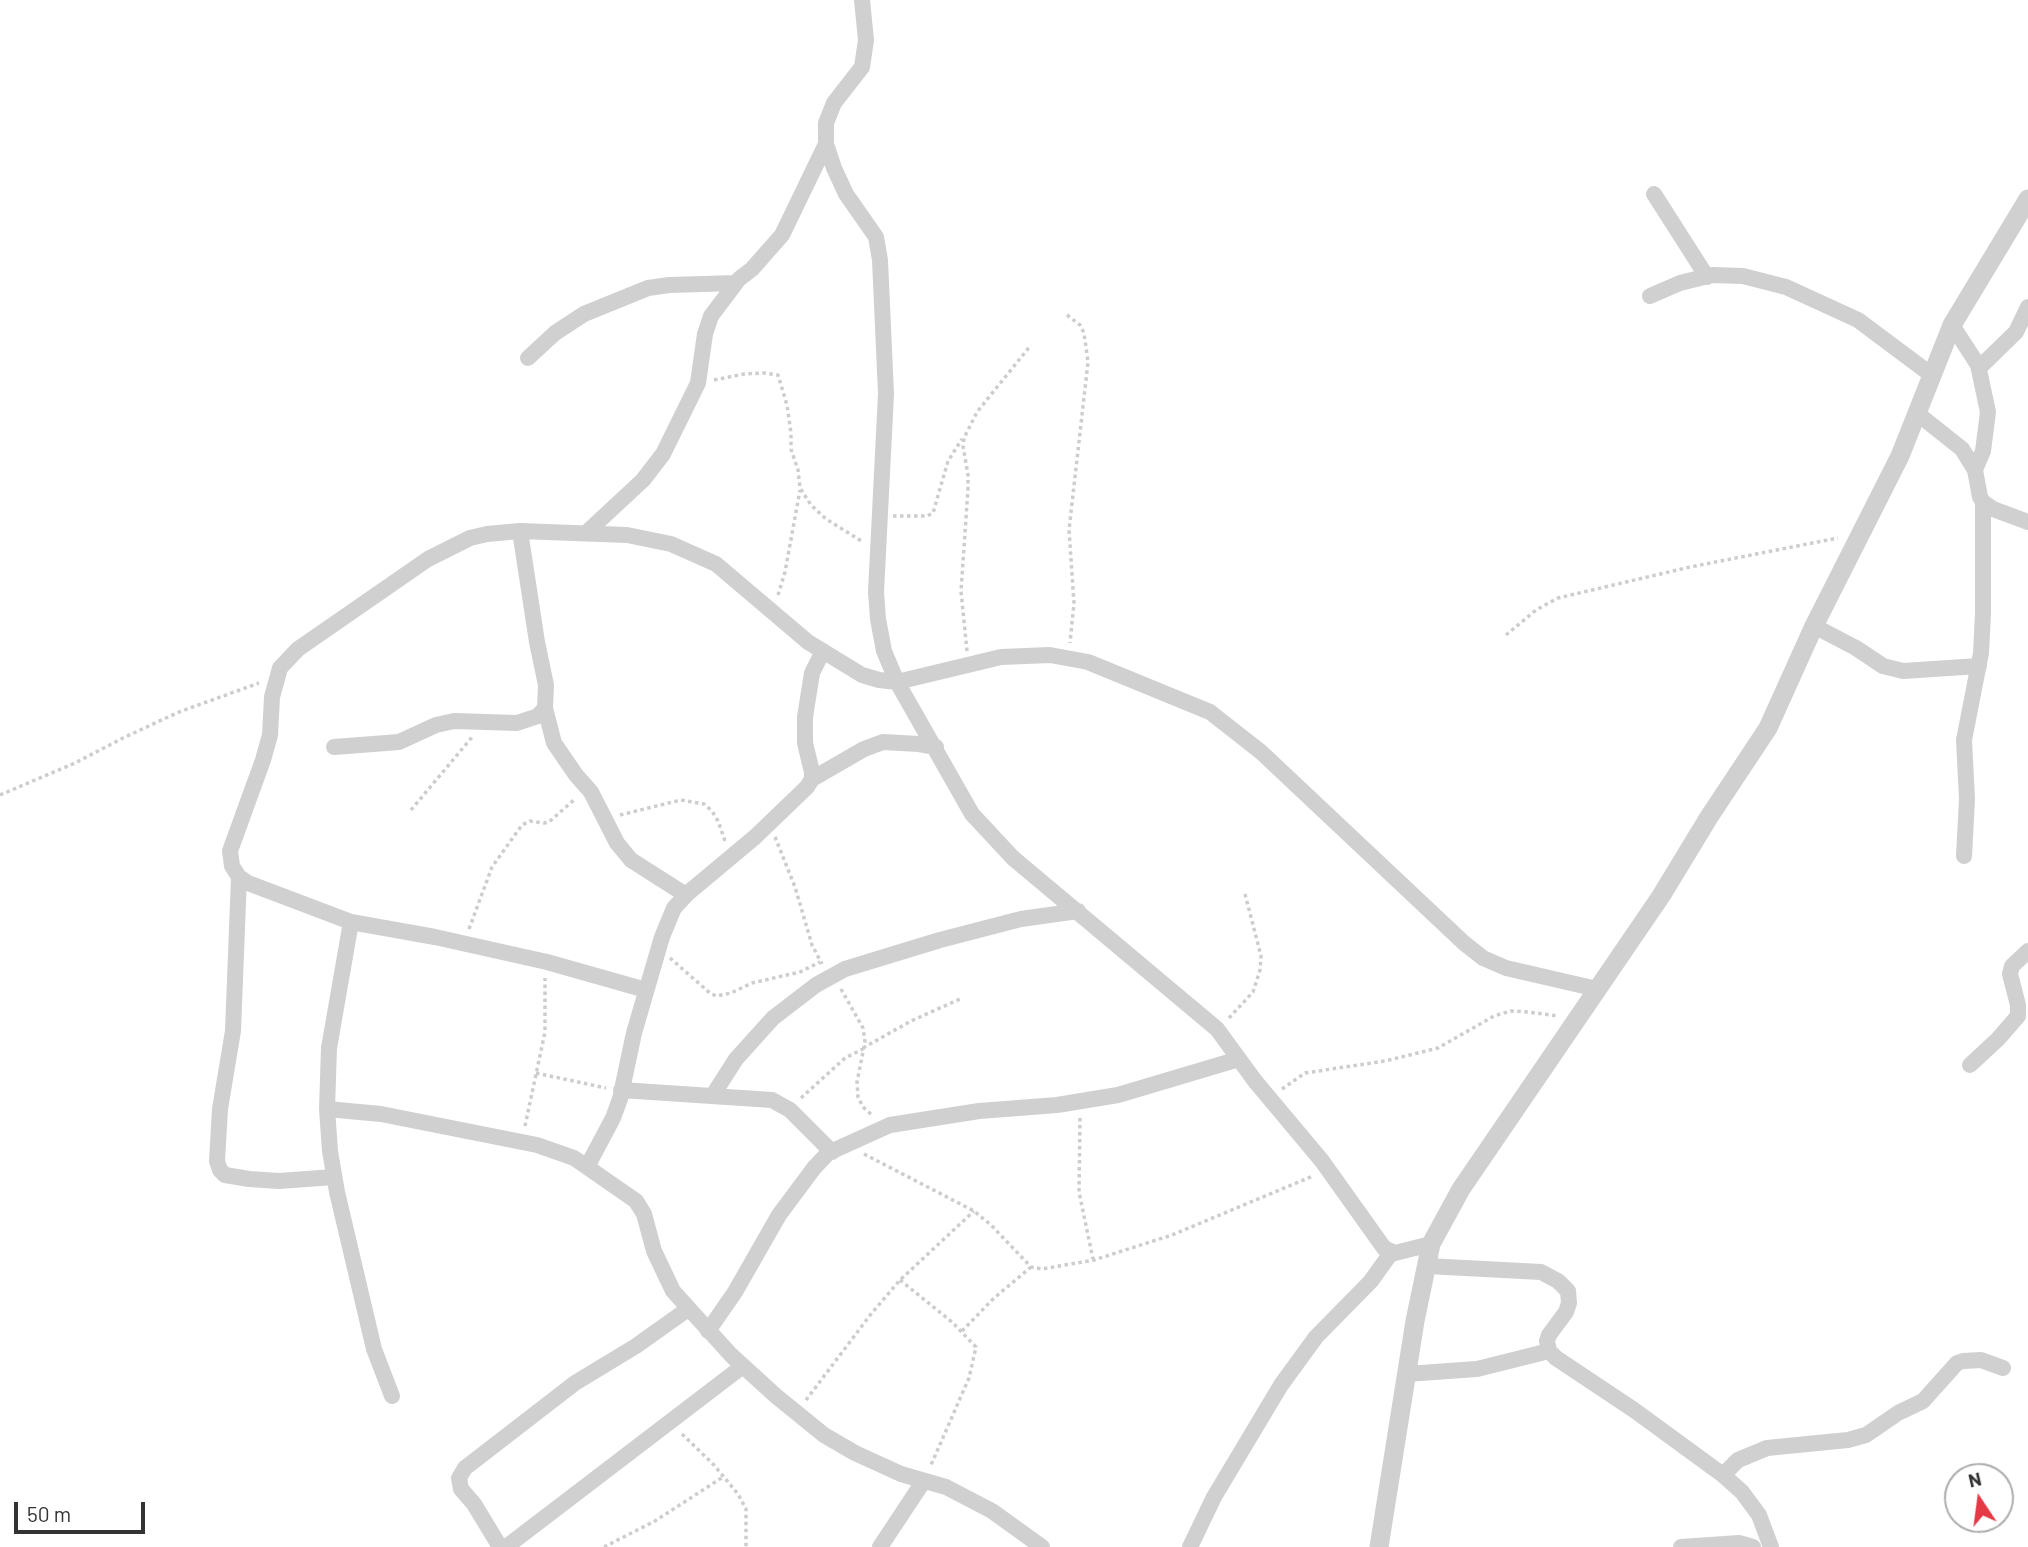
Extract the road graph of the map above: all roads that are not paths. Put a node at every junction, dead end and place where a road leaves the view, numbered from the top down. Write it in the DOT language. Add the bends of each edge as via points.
graph roads {
  1 [pos="865,4"];
  2 [pos="825,144"];
  3 [pos="1654,194"];
  4 [pos="2028,199"];
  5 [pos="1707,277"];
  6 [pos="736,283"];
  7 [pos="1650,296"];
  8 [pos="2028,307"];
  9 [pos="1952,325"];
  10 [pos="528,358"];
  11 [pos="1979,368"];
  12 [pos="1933,376"];
  13 [pos="1918,414"];
  14 [pos="1975,470"];
  15 [pos="1983,502"];
  16 [pos="2028,522"];
  17 [pos="520,531"];
  18 [pos="586,533"];
  19 [pos="1814,626"];
  20 [pos="823,652"];
  21 [pos="1979,666"];
  22 [pos="897,682"];
  23 [pos="545,708"];
  24 [pos="334,747"];
  25 [pos="936,747"];
  26 [pos="811,779"];
  27 [pos="1964,856"];
  28 [pos="239,877"];
  29 [pos="686,895"];
  30 [pos="1078,911"];
  31 [pos="351,922"];
  32 [pos="2028,951"];
  33 [pos="1597,989"];
  34 [pos="646,990"];
  35 [pos="1239,1059"];
  36 [pos="1970,1065"];
  37 [pos="621,1090"];
  38 [pos="713,1095"];
  39 [pos="327,1109"];
  40 [pos="839,1148"];
  41 [pos="587,1167"];
  42 [pos="334,1177"];
  43 [pos="1431,1244"];
  44 [pos="1391,1253"];
  45 [pos="1427,1266"];
  46 [pos="688,1309"];
  47 [pos="708,1331"];
  48 [pos="1549,1351"];
  49 [pos="743,1366"];
  50 [pos="2003,1368"];
  51 [pos="1406,1374"];
  52 [pos="392,1396"];
  53 [pos="1723,1475"];
  54 [pos="923,1482"];
  55 [pos="500,1547"];
  56 [pos="506,1547"];
  57 [pos="880,1547"];
  58 [pos="1042,1547"];
  59 [pos="1190,1547"];
  60 [pos="1379,1547"];
  61 [pos="1681,1547"];
  62 [pos="1753,1547"];
  63 [pos="1771,1547"];
  1 -- 2 [label="street" via="862,67 834,103"];
  2 -- 6 [label="street" via="782,235"];
  2 -- 22 [label="street" via="846,194 876,237 880,260 886,394 877,619"];
  3 -- 5 [label="street"];
  4 -- 9 [label="street"];
  5 -- 7 [label="street"];
  5 -- 12 [label="street" via="1743,276 1786,287 1858,320"];
  6 -- 10 [label="street" via="648,288 584,314"];
  6 -- 18 [label="street" via="711,316 698,383 670,443 653,469"];
  8 -- 11 [label="street" via="2016,332"];
  9 -- 11 [label="street"];
  9 -- 12 [label="street"];
  11 -- 14 [label="street" via="1988,412 1983,452"];
  12 -- 13 [label="street"];
  13 -- 14 [label="street" via="1962,449"];
  13 -- 19 [label="street"];
  14 -- 15 [label="street"];
  15 -- 16 [label="street"];
  15 -- 21 [label="street"];
  17 -- 18 [label="street"];
  17 -- 23 [label="street" via="547,685"];
  17 -- 28 [label="street" via="470,538 428,559 298,649 280,668 263,760 230,851"];
  18 -- 20 [label="street" via="671,544 716,564"];
  19 -- 21 [label="street" via="1883,666 1903,671"];
  19 -- 33 [label="street" via="1768,728"];
  20 -- 22 [label="street" via="862,675"];
  20 -- 26 [label="street" via="812,673 805,717"];
  21 -- 27 [label="street" via="1964,740"];
  22 -- 25 [label="street"];
  22 -- 33 [label="street" via="1001,657 1050,655 1088,662 1210,712 1231,725 1483,958 1506,968"];
  23 -- 24 [label="street" via="529,721 454,721 399,742"];
  23 -- 29 [label="street" via="554,743 588,789 617,843 631,860"];
  25 -- 26 [label="street" via="883,743"];
  25 -- 30 [label="street" via="972,814 1013,858"];
  26 -- 29 [label="street" via="769,823"];
  28 -- 31 [label="street"];
  28 -- 42 [label="street" via="234,1020 220,1110 220,1170 225,1175 279,1181"];
  29 -- 34 [label="street" via="674,908"];
  30 -- 35 [label="street" via="1217,1029"];
  30 -- 38 [label="street" via="1021,919 940,940 832,976 766,1024"];
  31 -- 34 [label="street" via="547,962"];
  31 -- 39 [label="street" via="329,1048"];
  32 -- 36 [label="street" via="2010,974 2018,1016"];
  33 -- 43 [label="street" via="1461,1188"];
  34 -- 37 [label="street"];
  35 -- 40 [label="street" via="1118,1095 979,1111 884,1128"];
  35 -- 44 [label="street" via="1329,1169 1377,1241"];
  37 -- 38 [label="street"];
  37 -- 41 [label="street" via="613,1118"];
  38 -- 40 [label="street" via="772,1100"];
  39 -- 41 [label="street" via="381,1114 522,1142 574,1158"];
  39 -- 42 [label="street"];
  40 -- 47 [label="street" via="814,1168 779,1215 736,1292"];
  41 -- 46 [label="street" via="635,1200 664,1273"];
  42 -- 52 [label="street" via="374,1349"];
  43 -- 44 [label="street"];
  43 -- 45 [label="street"];
  44 -- 59 [label="street" via="1371,1281 1316,1337 1281,1385 1214,1497"];
  45 -- 48 [label="street" via="1541,1272 1558,1281 1568,1291 1569,1303 1549,1335"];
  45 -- 51 [label="street"];
  46 -- 47 [label="street"];
  46 -- 55 [label="street" via="575,1383 465,1468 459,1478 461,1489"];
  47 -- 49 [label="street"];
  48 -- 51 [label="street" via="1477,1370"];
  48 -- 53 [label="street"];
  49 -- 54 [label="street" via="824,1435"];
  49 -- 56 [label="street"];
  50 -- 53 [label="street" via="1981,1360 1963,1361 1923,1401 1866,1434 1767,1448 1738,1460"];
  51 -- 60 [label="street"];
  53 -- 63 [label="street" via="1759,1515"];
  54 -- 57 [label="street"];
  54 -- 58 [label="street" via="946,1487 992,1511"];
  61 -- 62 [label="street"];
}
